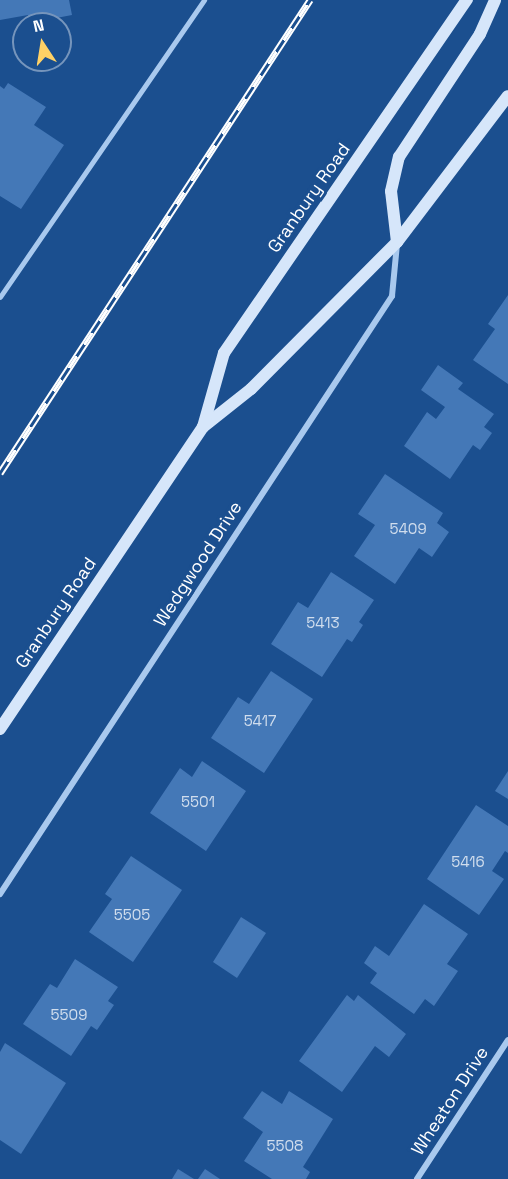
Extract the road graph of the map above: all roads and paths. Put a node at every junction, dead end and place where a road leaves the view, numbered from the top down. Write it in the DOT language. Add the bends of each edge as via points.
graph roads {
  1 [pos="204,0"];
  2 [pos="467,0"];
  3 [pos="495,0"];
  4 [pos="508,96"];
  5 [pos="397,242"];
  6 [pos="0,297"];
  7 [pos="203,427"];
  8 [pos="0,729"];
  9 [pos="0,894"];
  10 [pos="508,1040"];
  11 [pos="417,1179"];
  1 -- 6 [label="lane"];
  2 -- 7 [label="main road, Granbury Road" via="224,353"];
  3 -- 5 [label="main road" via="480,34 399,157 392,191"];
  4 -- 5 [label="main road, Granbury Road"];
  5 -- 7 [label="main road, Granbury Road" via="251,389"];
  5 -- 9 [label="street, Wedgwood Drive" via="392,296"];
  7 -- 8 [label="main road, Granbury Road"];
  10 -- 11 [label="street, Wheaton Drive"];
}
